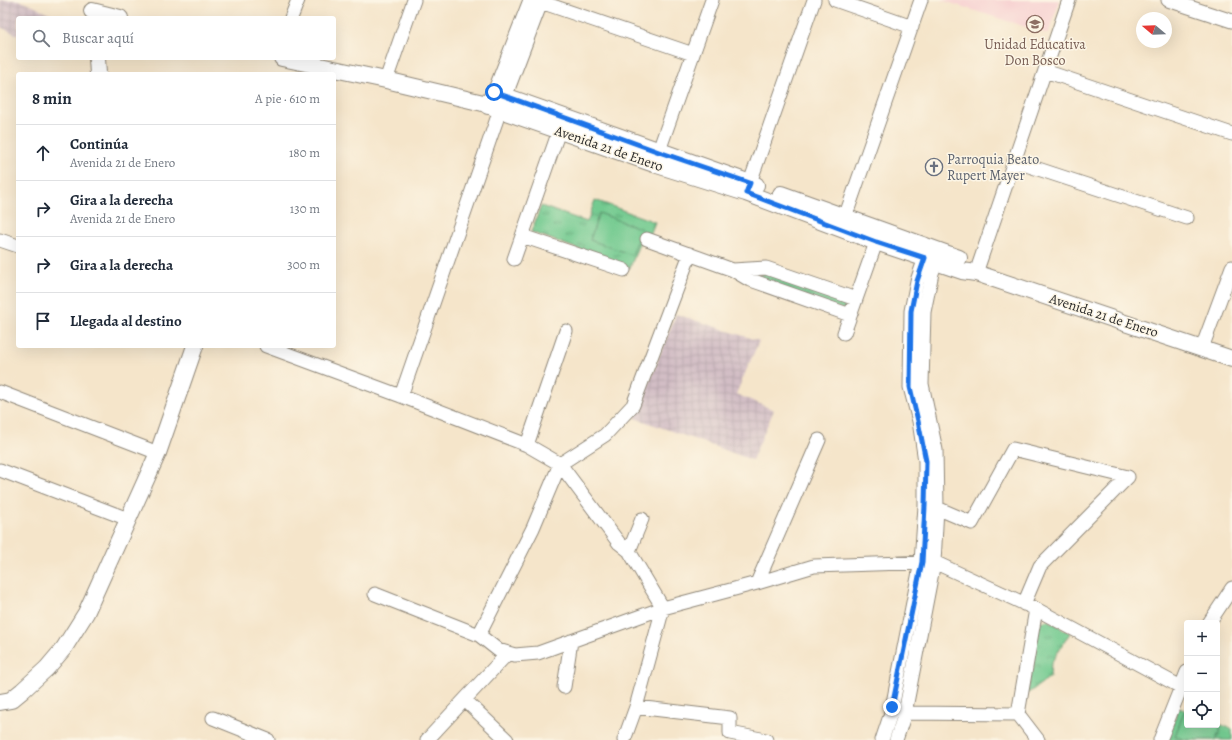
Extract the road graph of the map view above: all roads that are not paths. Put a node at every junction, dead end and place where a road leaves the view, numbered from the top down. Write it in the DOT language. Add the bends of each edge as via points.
graph roads {
  1 [pos="298,0"];
  2 [pos="414,0"];
  3 [pos="712,0"];
  4 [pos="814,0"];
  5 [pos="835,0"];
  6 [pos="921,0"];
  7 [pos="1069,0"];
  8 [pos="1168,0"];
  9 [pos="537,1"];
  10 [pos="92,10"];
  11 [pos="113,16"];
  12 [pos="292,16"];
  13 [pos="1232,21"];
  14 [pos="912,27"];
  15 [pos="693,54"];
  16 [pos="97,60"];
  17 [pos="291,60"];
  18 [pos="1045,71"];
  19 [pos="98,72"];
  20 [pos="386,80"];
  21 [pos="497,101"];
  22 [pos="559,131"];
  23 [pos="1232,134"];
  24 [pos="656,158"];
  25 [pos="1014,161"];
  26 [pos="748,188"];
  27 [pos="1186,218"];
  28 [pos="843,223"];
  29 [pos="522,236"];
  30 [pos="878,236"];
  31 [pos="647,239"];
  32 [pos="0,240"];
  33 [pos="16,245"];
  34 [pos="690,254"];
  35 [pos="933,255"];
  36 [pos="514,259"];
  37 [pos="1232,267"];
  38 [pos="624,270"];
  39 [pos="733,270"];
  40 [pos="976,273"];
  41 [pos="856,299"];
  42 [pos="850,315"];
  43 [pos="566,331"];
  44 [pos="844,334"];
  45 [pos="194,348"];
  46 [pos="271,348"];
  47 [pos="1202,348"];
  48 [pos="1232,358"];
  49 [pos="0,392"];
  50 [pos="401,396"];
  51 [pos="819,440"];
  52 [pos="527,445"];
  53 [pos="158,452"];
  54 [pos="560,464"];
  55 [pos="0,470"];
  56 [pos="931,507"];
  57 [pos="128,519"];
  58 [pos="642,519"];
  59 [pos="629,550"];
  60 [pos="928,562"];
  61 [pos="757,583"];
  62 [pos="1232,588"];
  63 [pos="375,594"];
  64 [pos="1030,606"];
  65 [pos="663,608"];
  66 [pos="1211,620"];
  67 [pos="479,635"];
  68 [pos="571,641"];
  69 [pos="508,653"];
  70 [pos="1184,680"];
  71 [pos="564,687"];
  72 [pos="1181,688"];
  73 [pos="465,700"];
  74 [pos="0,702"];
  75 [pos="636,707"];
  76 [pos="892,707"];
  77 [pos="905,713"];
  78 [pos="1018,714"];
  79 [pos="213,718"];
  80 [pos="268,740"];
  81 [pos="427,740"];
  82 [pos="507,740"];
  83 [pos="624,740"];
  84 [pos="766,740"];
  85 [pos="882,740"];
  86 [pos="896,740"];
  87 [pos="1038,740"];
  88 [pos="1160,740"];
  1 -- 12 [label="street"];
  2 -- 20 [label="street"];
  3 -- 15 [label="street"];
  4 -- 26 [label="street"];
  5 -- 14 [label="street"];
  6 -- 14 [label="street"];
  7 -- 18 [label="street"];
  8 -- 13 [label="street"];
  9 -- 15 [label="street"];
  9 -- 21 [label="street"];
  10 -- 11 [label="main road"];
  14 -- 28 [label="street"];
  15 -- 24 [label="street"];
  16 -- 19 [label="main road"];
  17 -- 20 [label="main road, Avenida 21 de Enero"];
  18 -- 23 [label="street"];
  18 -- 25 [label="street"];
  20 -- 21 [label="main road, Avenida 21 de Enero" via="483,103"];
  21 -- 22 [label="main road, Avenida 21 de Enero"];
  21 -- 24 [label="main road, Avenida 21 de Enero"];
  21 -- 50 [label="street"];
  22 -- 24 [label="main road, Avenida 21 de Enero"];
  22 -- 29 [label="street"];
  24 -- 26 [label="main road, Avenida 21 de Enero"];
  25 -- 27 [label="street"];
  25 -- 40 [label="street"];
  26 -- 28 [label="main road, Avenida 21 de Enero"];
  28 -- 30 [label="main road, Avenida 21 de Enero"];
  29 -- 36 [label="street"];
  29 -- 38 [label="street"];
  30 -- 35 [label="main road, Avenida 21 de Enero"];
  30 -- 41 [label="street"];
  31 -- 34 [label="street"];
  32 -- 33 [label="street"];
  34 -- 39 [label="street"];
  34 -- 54 [label="street" via="633,405 605,436"];
  35 -- 40 [label="main road, Avenida 21 de Enero" via="962,271"];
  35 -- 56 [label="street" via="917,281 911,311 910,387 926,461"];
  37 -- 47 [label="street"];
  39 -- 41 [label="street" via="766,268"];
  39 -- 42 [label="street" via="748,279"];
  40 -- 47 [label="main road, Avenida 21 de Enero"];
  41 -- 42 [label="street"];
  42 -- 44 [label="street"];
  43 -- 52 [label="street"];
  45 -- 53 [label="main road"];
  46 -- 50 [label="street"];
  47 -- 48 [label="main road, Avenida 21 de Enero"];
  49 -- 53 [label="street"];
  50 -- 52 [label="street"];
  51 -- 61 [label="street"];
  52 -- 54 [label="street"];
  53 -- 57 [label="main road"];
  54 -- 59 [label="street" via="619,543"];
  54 -- 67 [label="street" via="533,528"];
  55 -- 57 [label="street"];
  56 -- 60 [label="street"];
  56 -- 64 [label="street" via="972,524 1013,449 1128,477 1040,566"];
  57 -- 74 [label="main road" via="86,613 64,648 22,691 11,700"];
  58 -- 59 [label="street"];
  59 -- 65 [label="street"];
  60 -- 61 [label="street" via="814,566"];
  60 -- 64 [label="street"];
  60 -- 76 [label="street"];
  60 -- 77 [label="street"];
  61 -- 65 [label="street"];
  62 -- 66 [label="street"];
  63 -- 67 [label="street"];
  64 -- 72 [label="street"];
  64 -- 78 [label="street"];
  65 -- 68 [label="street"];
  65 -- 75 [label="street"];
  67 -- 69 [label="street" via="498,650"];
  68 -- 69 [label="street" via="538,653"];
  68 -- 71 [label="street"];
  69 -- 73 [label="street"];
  70 -- 72 [label="street"];
  72 -- 88 [label="street"];
  73 -- 81 [label="street"];
  73 -- 82 [label="street"];
  75 -- 83 [label="street"];
  75 -- 84 [label="street" via="730,718 730,733"];
  76 -- 77 [label="street"];
  76 -- 85 [label="street"];
  77 -- 78 [label="street"];
  77 -- 86 [label="street"];
  78 -- 87 [label="street"];
  79 -- 80 [label="street"];
}
